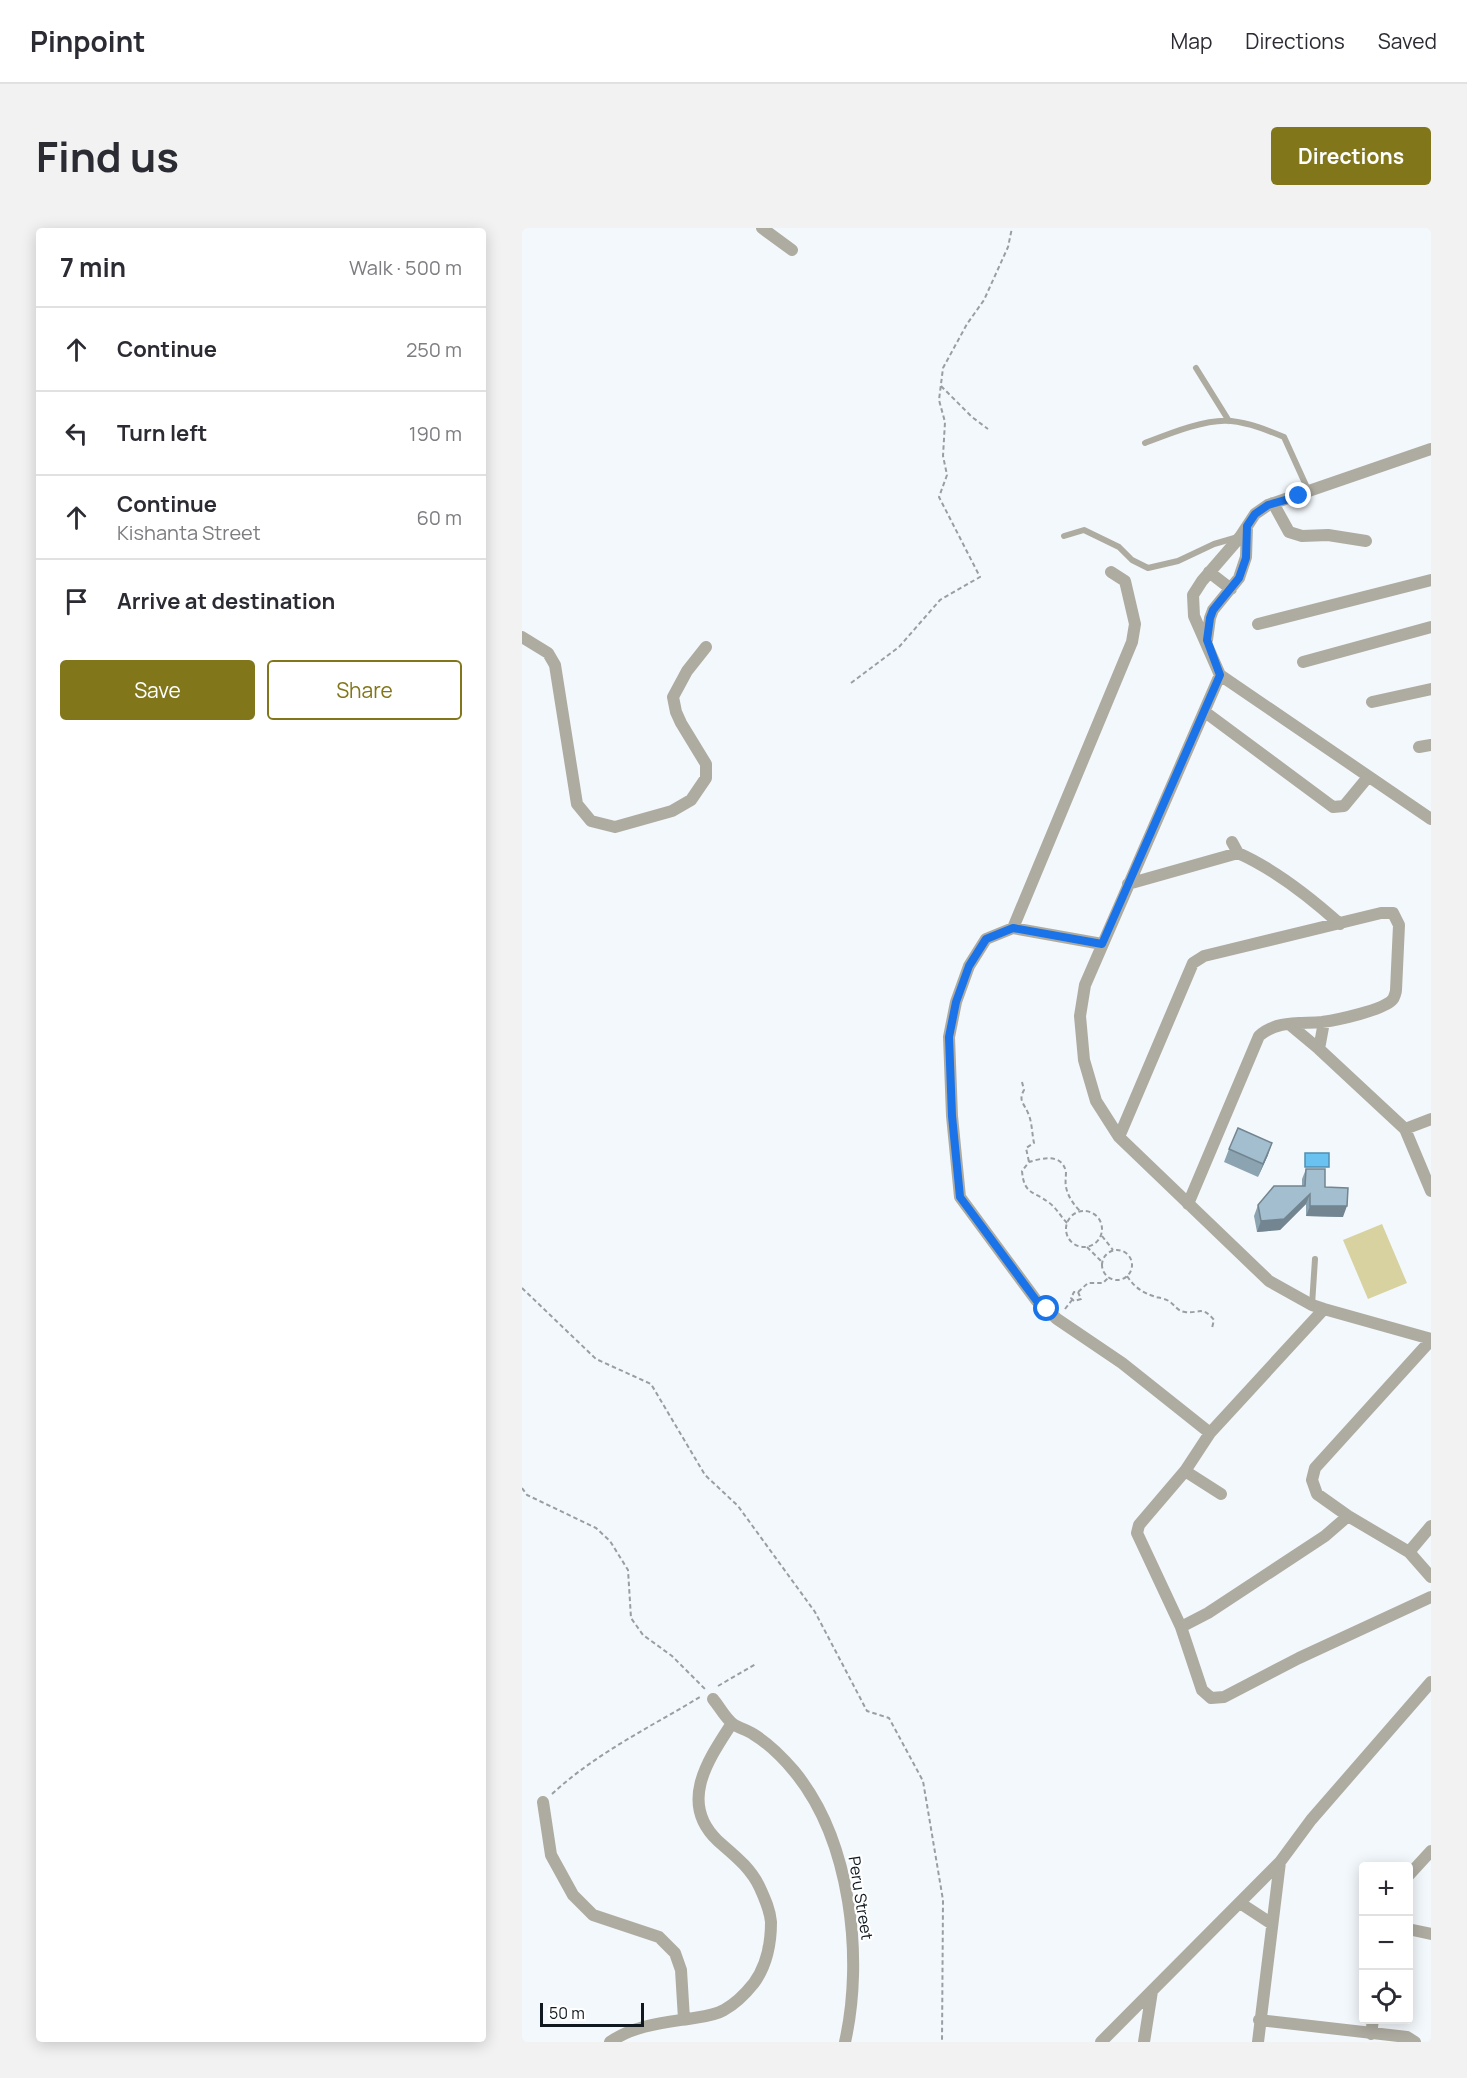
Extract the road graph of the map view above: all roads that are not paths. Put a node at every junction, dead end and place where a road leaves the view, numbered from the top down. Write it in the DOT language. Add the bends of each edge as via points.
graph roads {
  1 [pos="762,228"];
  2 [pos="792,250"];
  3 [pos="1196,368"];
  4 [pos="1229,420"];
  5 [pos="1145,443"];
  6 [pos="1431,449"];
  7 [pos="1309,492"];
  8 [pos="1273,503"];
  9 [pos="1244,534"];
  10 [pos="1064,536"];
  11 [pos="1366,541"];
  12 [pos="1214,567"];
  13 [pos="1111,572"];
  14 [pos="1431,580"];
  15 [pos="1235,583"];
  16 [pos="1258,624"];
  17 [pos="1431,627"];
  18 [pos="522,637"];
  19 [pos="1207,640"];
  20 [pos="706,647"];
  21 [pos="1303,662"];
  22 [pos="1220,675"];
  23 [pos="1431,689"];
  24 [pos="1372,702"];
  25 [pos="1205,712"];
  26 [pos="1368,777"];
  27 [pos="1431,819"];
  28 [pos="1128,884"];
  29 [pos="1340,924"];
  30 [pos="1013,928"];
  31 [pos="1102,944"];
  32 [pos="1324,1022"];
  33 [pos="1289,1024"];
  34 [pos="1319,1049"];
  35 [pos="1431,1119"];
  36 [pos="1405,1129"];
  37 [pos="1119,1137"];
  38 [pos="1431,1191"];
  39 [pos="1188,1204"];
  40 [pos="1316,1259"];
  41 [pos="1311,1305"];
  42 [pos="1324,1309"];
  43 [pos="1431,1339"];
  44 [pos="1210,1433"];
  45 [pos="1185,1471"];
  46 [pos="1221,1494"];
  47 [pos="1348,1516"];
  48 [pos="1431,1526"];
  49 [pos="1408,1552"];
  50 [pos="1431,1577"];
  51 [pos="1431,1598"];
  52 [pos="1181,1627"];
  53 [pos="1431,1682"];
  54 [pos="710,1696"];
  55 [pos="732,1723"];
  56 [pos="543,1802"];
  57 [pos="1431,1851"];
  58 [pos="1280,1862"];
  59 [pos="1413,1871"];
  60 [pos="1240,1903"];
  61 [pos="1272,1924"];
  62 [pos="1413,1930"];
  63 [pos="1431,1934"];
  64 [pos="1152,1991"];
  65 [pos="684,2019"];
  66 [pos="1259,2020"];
  67 [pos="1372,2024"];
  68 [pos="1371,2034"];
  69 [pos="610,2042"];
  70 [pos="845,2042"];
  71 [pos="1101,2042"];
  72 [pos="1144,2042"];
  73 [pos="1258,2042"];
  74 [pos="1415,2042"];
  1 -- 2 [label="street"];
  3 -- 4 [label="lane"];
  4 -- 5 [label="lane" via="1181,430"];
  4 -- 7 [label="lane" via="1284,437"];
  6 -- 7 [label="street"];
  7 -- 8 [label="street"];
  8 -- 9 [label="street" via="1255,514"];
  8 -- 11 [label="street" via="1289,532"];
  9 -- 10 [label="lane" via="1214,543 1178,561 1148,568 1119,547 1084,530"];
  9 -- 12 [label="street"];
  9 -- 15 [label="street" via="1246,558"];
  12 -- 15 [label="street"];
  12 -- 19 [label="street" via="1193,595 1194,616"];
  13 -- 30 [label="street" via="1125,581 1135,624 1132,642"];
  14 -- 16 [label="street"];
  15 -- 19 [label="street" via="1213,610"];
  17 -- 21 [label="street"];
  18 -- 20 [label="street" via="548,653 555,665 577,804 591,821 615,827 672,811 691,800 706,778 706,764 676,712 673,697"];
  19 -- 22 [label="street"];
  22 -- 25 [label="street"];
  22 -- 26 [label="street"];
  23 -- 24 [label="street"];
  25 -- 26 [label="street" via="1333,807 1344,806"];
  25 -- 28 [label="street"];
  26 -- 27 [label="street"];
  28 -- 29 [label="street" via="1235,847"];
  28 -- 31 [label="street"];
  29 -- 32 [label="street" via="1393,913 1399,925 1396,990 1394,999 1384,1007"];
  29 -- 37 [label="street" via="1204,956 1193,963"];
  30 -- 31 [label="street"];
  30 -- 44 [label="street" via="986,939 969,966 949,1037 960,1197 1036,1300"];
  31 -- 37 [label="street" via="1085,985 1080,1016 1084,1060 1096,1101"];
  32 -- 33 [label="street"];
  32 -- 34 [label="street"];
  33 -- 34 [label="street"];
  33 -- 39 [label="street" via="1259,1036"];
  34 -- 36 [label="street"];
  35 -- 36 [label="street"];
  36 -- 38 [label="street"];
  37 -- 39 [label="street"];
  39 -- 41 [label="street" via="1269,1281"];
  40 -- 41 [label="lane"];
  41 -- 42 [label="street"];
  42 -- 43 [label="street"];
  42 -- 44 [label="street"];
  43 -- 47 [label="street" via="1315,1468 1312,1480 1317,1494"];
  44 -- 45 [label="street"];
  45 -- 46 [label="street"];
  45 -- 52 [label="street" via="1139,1525 1137,1533"];
  47 -- 49 [label="street"];
  47 -- 52 [label="street" via="1306,1549"];
  48 -- 49 [label="street"];
  49 -- 50 [label="street"];
  51 -- 52 [label="street" via="1224,1696 1211,1698 1202,1690"];
  53 -- 58 [label="street" via="1311,1820"];
  54 -- 55 [label="street, Peru Street"];
  55 -- 65 [label="street" via="702,1777 699,1815 709,1832 754,1876 768,1904 769,1945 765,1965 735,2002 723,2011"];
  55 -- 70 [label="street, Peru Street" via="753,1734 794,1772 836,1848 845,1881 852,1954 853,1994"];
  56 -- 65 [label="street" via="551,1855 573,1896 592,1915 659,1937 675,1953 681,1970"];
  57 -- 59 [label="street"];
  58 -- 60 [label="street"];
  58 -- 61 [label="street"];
  60 -- 61 [label="street"];
  60 -- 64 [label="street"];
  61 -- 66 [label="street"];
  62 -- 63 [label="street"];
  64 -- 71 [label="street"];
  64 -- 72 [label="street"];
  65 -- 69 [label="street" via="650,2025"];
  66 -- 68 [label="street"];
  66 -- 73 [label="street"];
  67 -- 68 [label="street"];
  68 -- 74 [label="street" via="1407,2037"];
}
